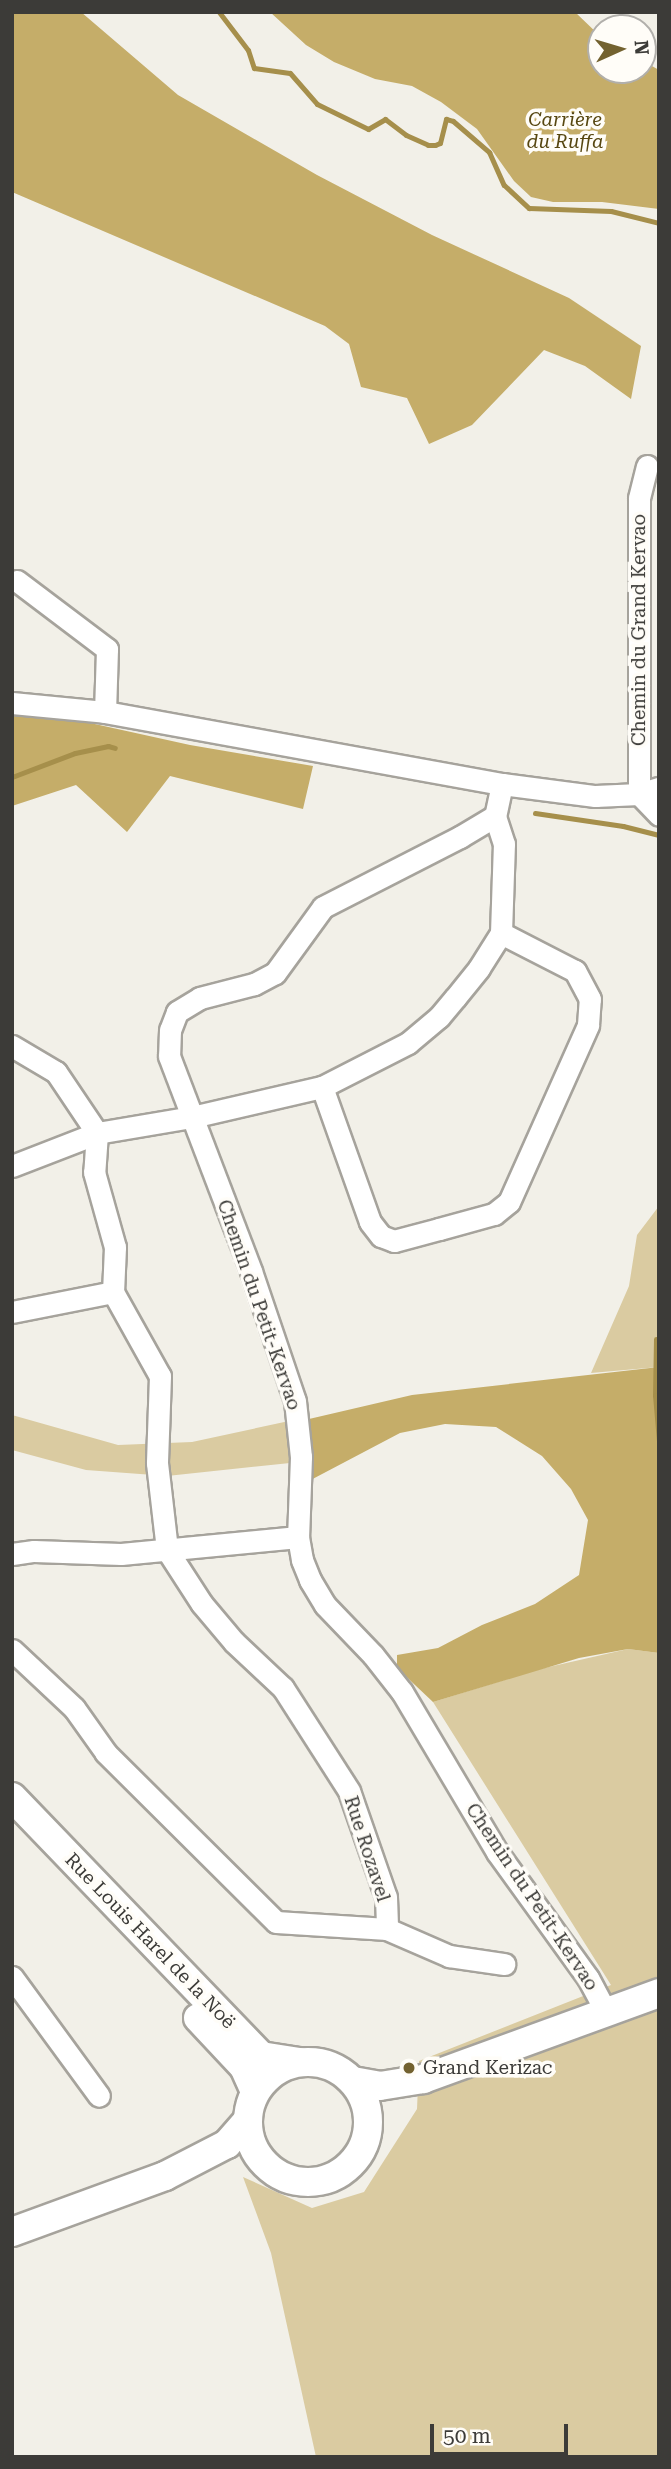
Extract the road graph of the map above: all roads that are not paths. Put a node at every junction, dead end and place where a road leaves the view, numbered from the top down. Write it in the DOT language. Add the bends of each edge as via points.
graph roads {
  1 [pos="647,467"];
  2 [pos="17,581"];
  3 [pos="12,703"];
  4 [pos="105,712"];
  5 [pos="502,784"];
  6 [pos="649,791"];
  7 [pos="659,815"];
  8 [pos="495,816"];
  9 [pos="500,933"];
  10 [pos="12,1046"];
  11 [pos="322,1087"];
  12 [pos="192,1117"];
  13 [pos="97,1133"];
  14 [pos="12,1166"];
  15 [pos="113,1292"];
  16 [pos="12,1312"];
  17 [pos="298,1537"];
  18 [pos="167,1550"];
  19 [pos="12,1554"];
  20 [pos="12,1650"];
  21 [pos="12,1797"];
  22 [pos="12,1820"];
  23 [pos="387,1929"];
  24 [pos="504,1964"];
  25 [pos="12,1977"];
  26 [pos="659,1993"];
  27 [pos="607,2013"];
  28 [pos="300,2062"];
  29 [pos="423,2079"];
  30 [pos="353,2081"];
  31 [pos="255,2092"];
  32 [pos="99,2096"];
  33 [pos="247,2121"];
  34 [pos="368,2127"];
  35 [pos="261,2162"];
  36 [pos="165,2176"];
  37 [pos="12,2232"];
  1 -- 6 [label="street, Chemin du Grand Kervao" via="639,498"];
  2 -- 4 [label="street" via="107,649"];
  3 -- 4 [label="street"];
  4 -- 5 [label="street"];
  5 -- 6 [label="street" via="595,796"];
  5 -- 8 [label="street"];
  6 -- 7 [label="street"];
  8 -- 9 [label="street" via="504,844"];
  8 -- 12 [label="street, Chemin du Petit-Kervao" via="323,906 275,973 254,984 200,998 177,1012 170,1030 169,1056"];
  9 -- 11 [label="street" via="479,968 439,1017 408,1043"];
  9 -- 11 [label="street" via="575,971 590,999 588,1025 509,1202 494,1213 394,1241 380,1236 370,1222"];
  10 -- 13 [label="street" via="56,1072"];
  11 -- 12 [label="street"];
  12 -- 13 [label="street"];
  12 -- 17 [label="street, Chemin du Petit-Kervao" via="295,1401 301,1457"];
  13 -- 14 [label="street"];
  13 -- 15 [label="street" via="94,1172 115,1247"];
  15 -- 16 [label="street"];
  15 -- 18 [label="street" via="160,1376 158,1481"];
  17 -- 18 [label="street"];
  17 -- 27 [label="street, Chemin du Petit-Kervao" via="302,1560 325,1605 402,1692 497,1852 588,1978"];
  18 -- 19 [label="street"];
  18 -- 23 [label="street, Rue Rozavel" via="234,1642 282,1688 349,1791 386,1897"];
  20 -- 23 [label="street, Rue Rozavel" via="74,1708 106,1753 276,1922"];
  21 -- 28 [label="main road, Rue Louis Harel de la Noë" via="261,2056"];
  22 -- 31 [label="main road, Rue Louis Harel de la Noë" via="244,2067"];
  23 -- 24 [label="street" via="449,1956"];
  25 -- 32 [label="street"];
  26 -- 27 [label="main road"];
  27 -- 29 [label="main road"];
  28 -- 30 [label="main road" via="337,2069"];
  28 -- 31 [label="main road" via="282,2067"];
  29 -- 30 [label="main road" via="380,2086"];
  29 -- 34 [label="main road"];
  30 -- 34 [label="main road" via="365,2102"];
  31 -- 33 [label="main road"];
  33 -- 35 [label="main road" via="250,2143"];
  33 -- 36 [label="main road" via="226,2144"];
  34 -- 35 [label="main road" via="362,2150 347,2169 327,2181 303,2184 280,2177"];
  35 -- 36 [label="main road" via="225,2163"];
  36 -- 37 [label="main road"];
}
